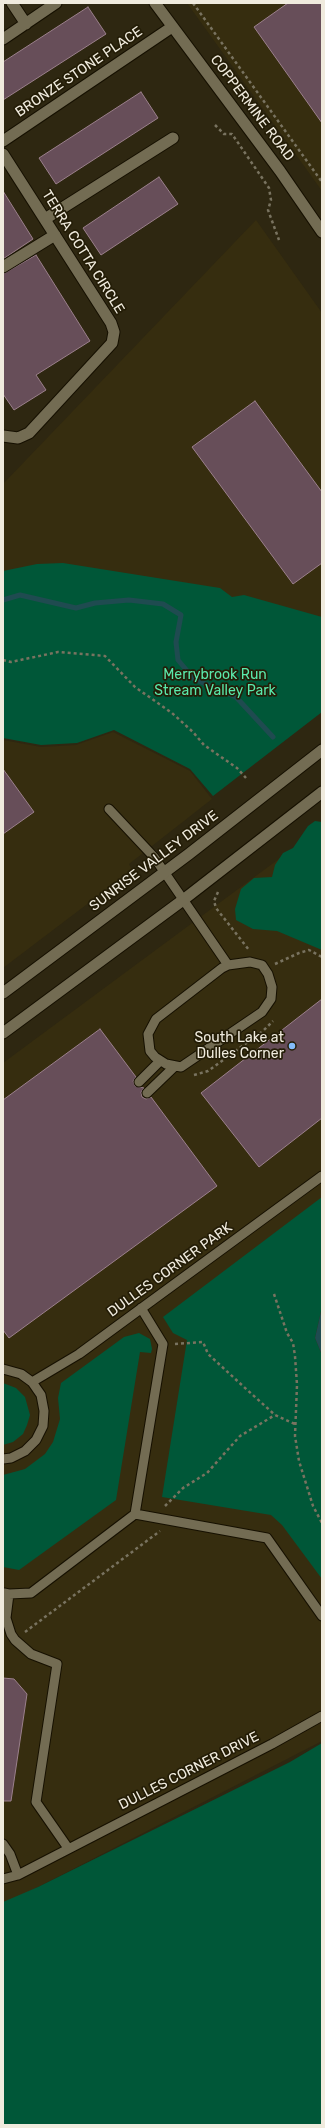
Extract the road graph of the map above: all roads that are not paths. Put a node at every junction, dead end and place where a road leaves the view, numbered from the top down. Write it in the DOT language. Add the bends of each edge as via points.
graph roads {
  1 [pos="12,3"];
  2 [pos="56,3"];
  3 [pos="155,3"];
  4 [pos="26,24"];
  5 [pos="172,27"];
  6 [pos="3,39"];
  7 [pos="173,138"];
  8 [pos="3,141"];
  9 [pos="3,154"];
  10 [pos="45,219"];
  11 [pos="322,232"];
  12 [pos="55,236"];
  13 [pos="3,267"];
  14 [pos="3,436"];
  15 [pos="322,750"];
  16 [pos="322,792"];
  17 [pos="109,809"];
  18 [pos="164,873"];
  19 [pos="183,900"];
  20 [pos="228,965"];
  21 [pos="3,993"];
  22 [pos="3,1032"];
  23 [pos="160,1061"];
  24 [pos="174,1067"];
  25 [pos="140,1082"];
  26 [pos="147,1093"];
  27 [pos="322,1176"];
  28 [pos="141,1308"];
  29 [pos="3,1369"];
  30 [pos="32,1382"];
  31 [pos="3,1458"];
  32 [pos="135,1514"];
  33 [pos="6,1593"];
  34 [pos="322,1616"];
  35 [pos="322,1716"];
  36 [pos="3,1844"];
  37 [pos="68,1848"];
  38 [pos="18,1875"];
  39 [pos="3,1879"];
  1 -- 4 [label="street"];
  2 -- 4 [label="street"];
  3 -- 5 [label="street, COPPERMINE ROAD"];
  4 -- 6 [label="street"];
  5 -- 8 [label="street, BRONZE STONE PLACE"];
  5 -- 11 [label="street, COPPERMINE ROAD" via="280,171"];
  7 -- 10 [label="street"];
  9 -- 10 [label="street, TERRA COTTA CIRCLE"];
  10 -- 12 [label="street, TERRA COTTA CIRCLE"];
  12 -- 13 [label="street"];
  12 -- 14 [label="street, TERRA COTTA CIRCLE" via="111,323 114,332 112,343 29,433 18,438"];
  15 -- 18 [label="street, SUNRISE VALLEY DRIVE"];
  16 -- 19 [label="street"];
  17 -- 18 [label="lane" via="154,856"];
  18 -- 19 [label="lane"];
  18 -- 21 [label="street, SUNRISE VALLEY DRIVE"];
  19 -- 20 [label="lane"];
  19 -- 22 [label="street"];
  20 -- 23 [label="lane" via="156,1019 148,1034 150,1051"];
  20 -- 24 [label="lane" via="250,962 262,965 272,987 271,999 256,1017 185,1065"];
  23 -- 24 [label="lane"];
  23 -- 25 [label="lane"];
  24 -- 26 [label="lane"];
  27 -- 28 [label="lane, DULLES CORNER PARK"];
  28 -- 30 [label="lane, DULLES CORNER PARK" via="78,1354"];
  28 -- 32 [label="lane" via="163,1344"];
  29 -- 30 [label="lane" via="21,1374"];
  30 -- 31 [label="lane" via="41,1395 44,1410 43,1426 36,1440 25,1451 11,1458"];
  32 -- 33 [label="lane" via="31,1593"];
  32 -- 34 [label="lane" via="267,1538"];
  33 -- 37 [label="lane" via="6,1618 15,1640 31,1654 57,1664 36,1802"];
  35 -- 37 [label="lane, DULLES CORNER DRIVE"];
  36 -- 38 [label="lane"];
  37 -- 38 [label="lane, DULLES CORNER DRIVE"];
  38 -- 39 [label="lane, DULLES CORNER DRIVE"];
}
